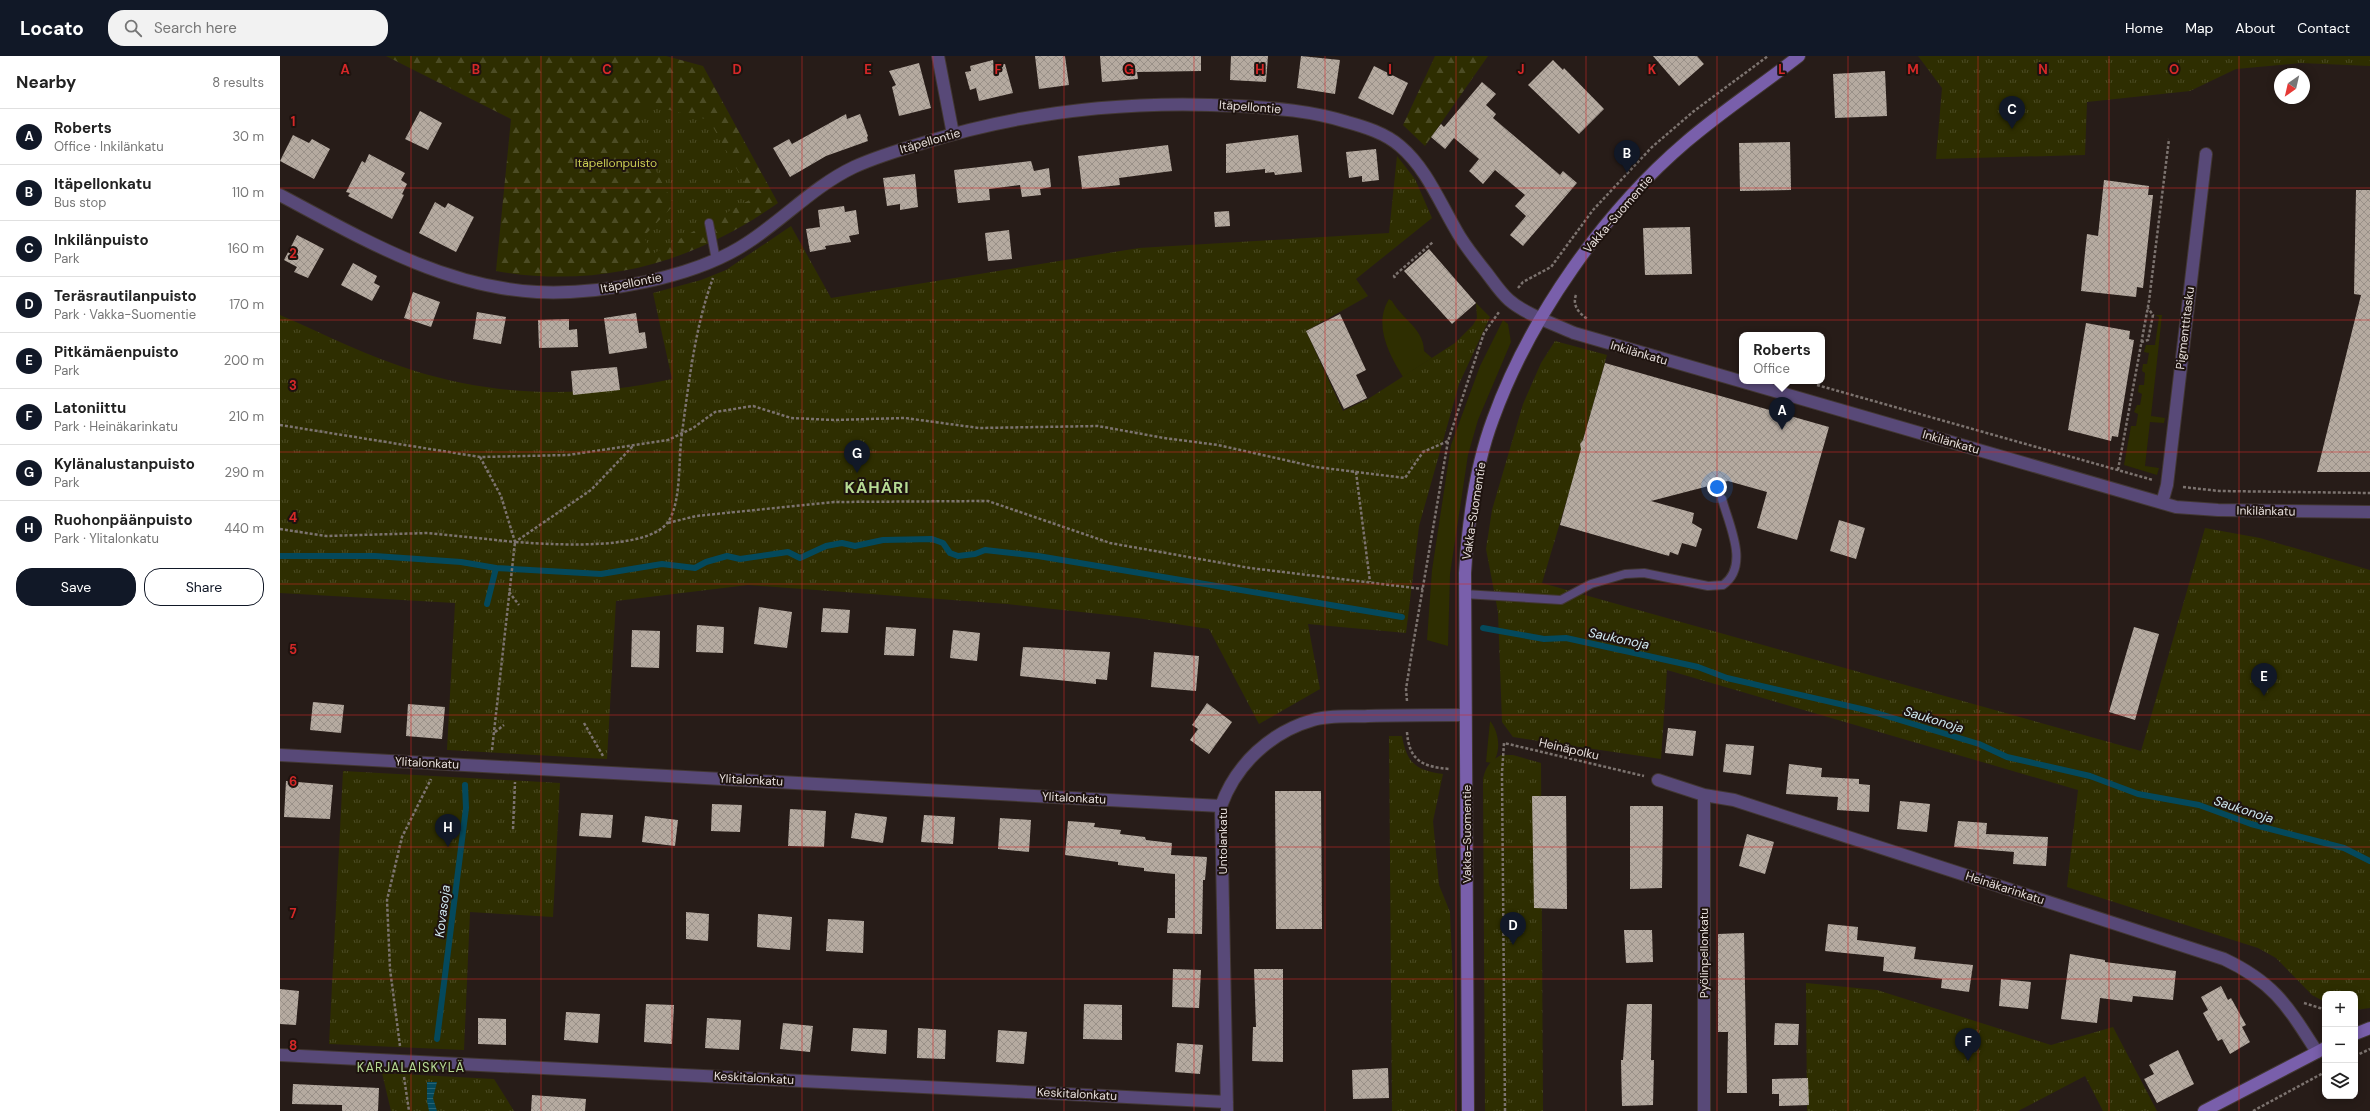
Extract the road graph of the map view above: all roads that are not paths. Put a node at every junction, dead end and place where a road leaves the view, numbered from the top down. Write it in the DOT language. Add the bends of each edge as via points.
graph roads {
  1 [pos="938,56"];
  2 [pos="1799,56"];
  3 [pos="953,134"];
  4 [pos="2206,154"];
  5 [pos="280,195"];
  6 [pos="709,223"];
  7 [pos="716,260"];
  8 [pos="1542,318"];
  9 [pos="1739,382"];
  10 [pos="1747,384"];
  11 [pos="1722,499"];
  12 [pos="2162,503"];
  13 [pos="2370,512"];
  14 [pos="1464,594"];
  15 [pos="1465,715"];
  16 [pos="280,755"];
  17 [pos="1658,780"];
  18 [pos="1704,795"];
  19 [pos="1221,806"];
  20 [pos="2370,1028"];
  21 [pos="2358,1033"];
  22 [pos="2321,1050"];
  23 [pos="280,1055"];
  24 [pos="1227,1106"];
  25 [pos="1468,1111"];
  26 [pos="1704,1111"];
  27 [pos="2204,1111"];
  1 -- 3 [label="street"];
  2 -- 8 [label="street, Vakka-Suomentie" via="1716,118 1658,168 1601,231 1566,277"];
  3 -- 7 [label="street, Itäpellontie" via="851,168 818,188 744,246"];
  3 -- 8 [label="street, Itäpellontie" via="1059,112 1184,103 1291,110 1345,121 1385,136 1410,156 1433,189 1459,236 1509,300"];
  4 -- 12 [label="street, Pigmenttitasku" via="2168,485"];
  5 -- 7 [label="street, Itäpellontie" via="386,250 429,268 454,278 507,289 553,292 606,289 662,277"];
  6 -- 7 [label="lane"];
  8 -- 9 [label="street, Inkilänkatu" via="1574,333 1608,344"];
  8 -- 14 [label="street, Vakka-Suomentie" via="1518,357 1493,419 1482,456 1467,541"];
  10 -- 12 [label="street, Inkilänkatu"];
  11 -- 14 [label="lane" via="1737,551 1733,574 1722,585 1708,586 1644,573 1625,574 1591,584 1561,600"];
  12 -- 13 [label="street, Inkilänkatu" via="2196,509"];
  14 -- 15 [label="street, Vakka-Suomentie"];
  15 -- 19 [label="street, Untolankatu" via="1337,717 1315,720 1291,728 1252,756 1228,787"];
  15 -- 25 [label="street, Vakka-Suomentie"];
  16 -- 19 [label="street, Ylitalonkatu"];
  17 -- 18 [label="street, Heinäkarinkatu"];
  18 -- 22 [label="street, Heinäkarinkatu" via="1742,803 2224,960 2262,981 2276,994"];
  18 -- 26 [label="street, Pyölinpellonkatu"];
  19 -- 24 [label="street, Untolankatu"];
  20 -- 21 [label="street"];
  22 -- 27 [label="street"];
  23 -- 24 [label="street, Keskitalonkatu"];
}
